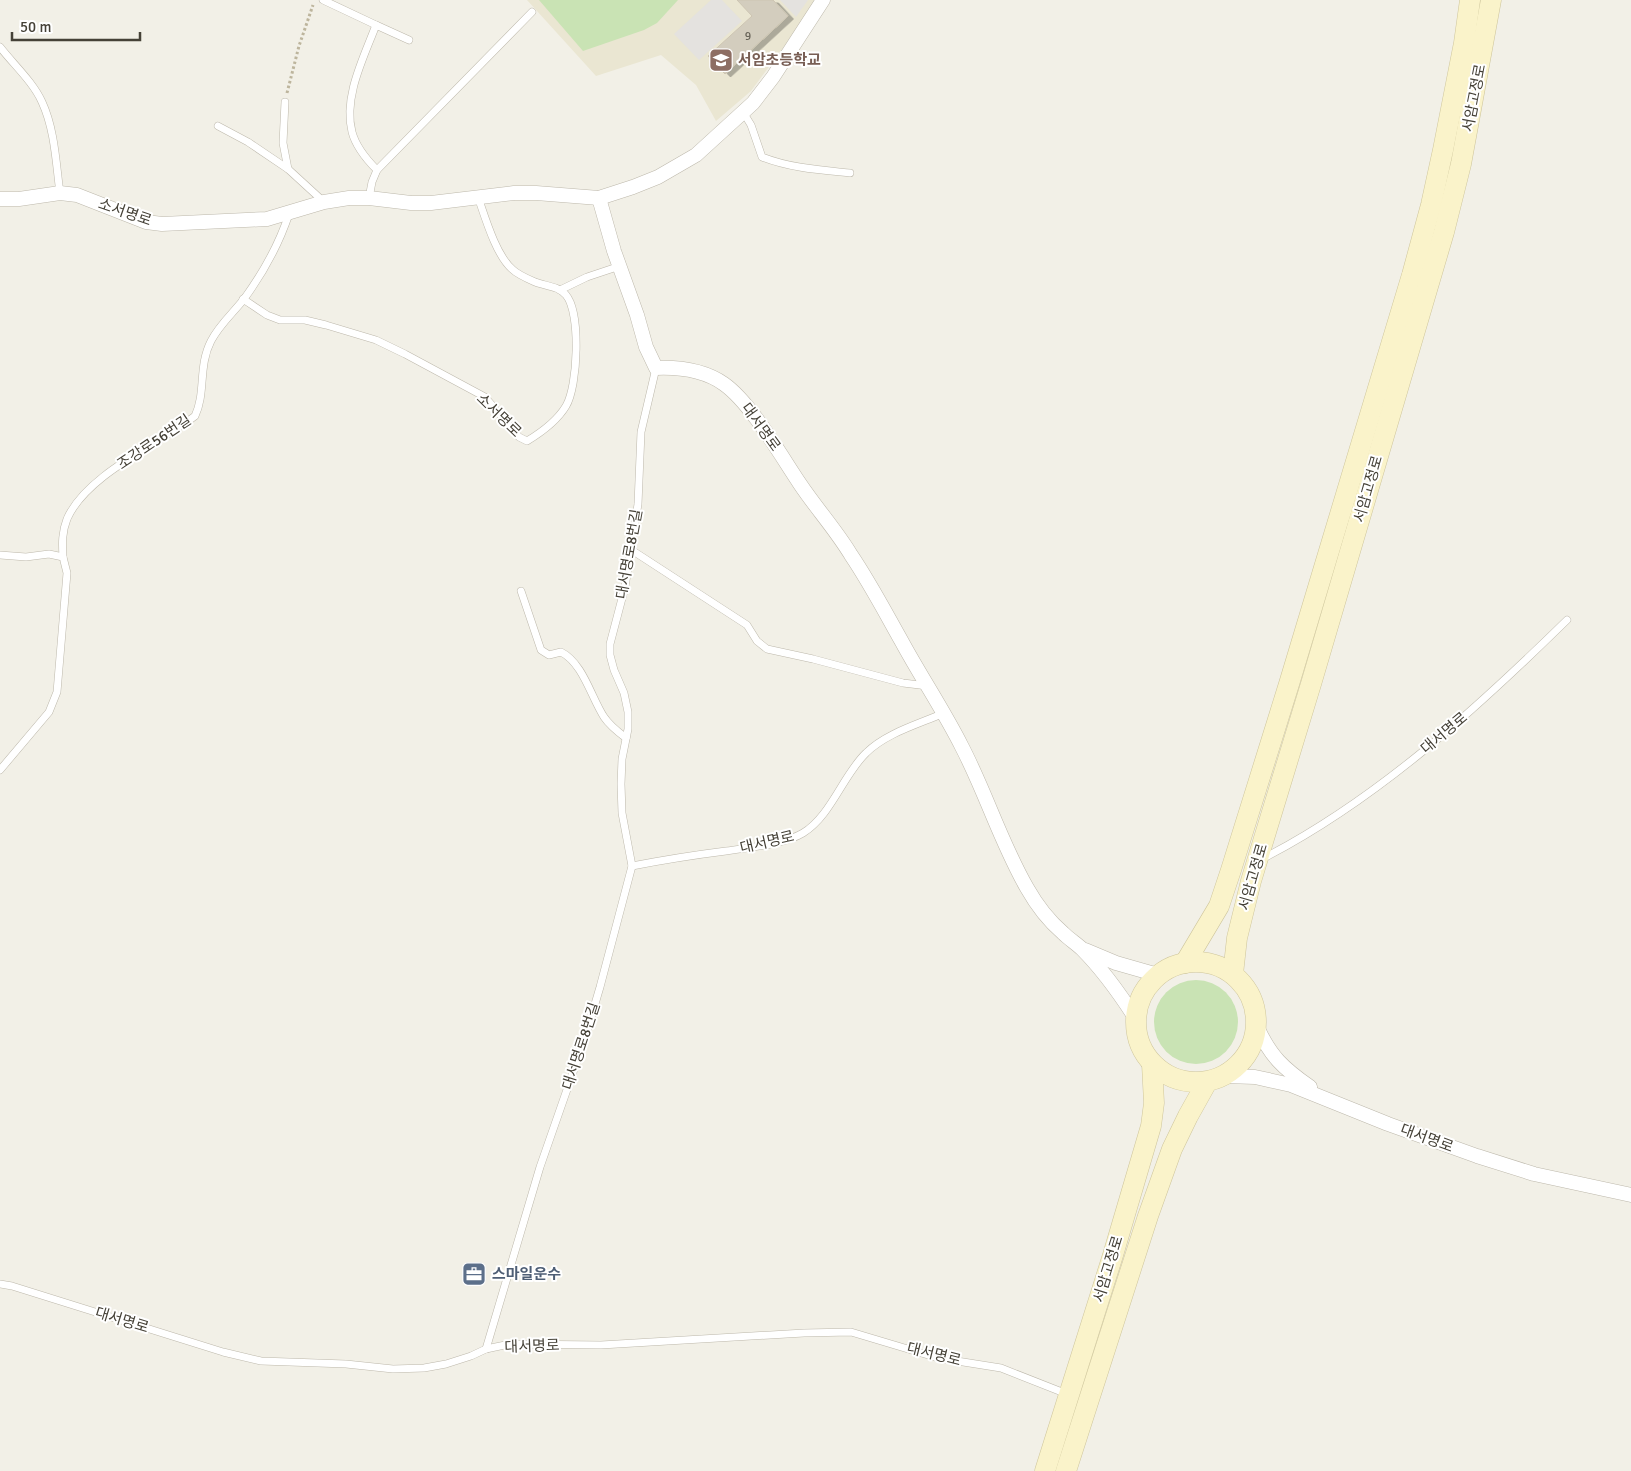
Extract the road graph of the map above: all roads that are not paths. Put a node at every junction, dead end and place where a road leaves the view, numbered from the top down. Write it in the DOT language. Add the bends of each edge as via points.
graph roads {
  1 [pos="323,0"];
  2 [pos="822,0"];
  3 [pos="1470,0"];
  4 [pos="1491,0"];
  5 [pos="532,12"];
  6 [pos="376,25"];
  7 [pos="409,40"];
  8 [pos="0,48"];
  9 [pos="285,102"];
  10 [pos="743,112"];
  11 [pos="218,126"];
  12 [pos="288,170"];
  13 [pos="377,170"];
  14 [pos="850,173"];
  15 [pos="60,193"];
  16 [pos="478,197"];
  17 [pos="369,198"];
  18 [pos="599,198"];
  19 [pos="0,199"];
  20 [pos="324,202"];
  21 [pos="289,214"];
  22 [pos="620,266"];
  23 [pos="560,290"];
  24 [pos="243,299"];
  25 [pos="656,368"];
  26 [pos="630,549"];
  27 [pos="0,555"];
  28 [pos="63,557"];
  29 [pos="522,591"];
  30 [pos="1567,620"];
  31 [pos="928,686"];
  32 [pos="944,713"];
  33 [pos="626,738"];
  34 [pos="0,770"];
  35 [pos="1257,861"];
  36 [pos="632,866"];
  37 [pos="1082,949"];
  38 [pos="1185,963"];
  39 [pos="1158,974"];
  40 [pos="1233,974"];
  41 [pos="1136,1019"];
  42 [pos="1257,1027"];
  43 [pos="1152,1064"];
  44 [pos="1226,1076"];
  45 [pos="1207,1082"];
  46 [pos="1324,1098"];
  47 [pos="1631,1195"];
  48 [pos="0,1284"];
  49 [pos="486,1349"];
  50 [pos="1069,1395"];
  51 [pos="1045,1471"];
  52 [pos="1066,1471"];
  1 -- 6 [label="lane"];
  2 -- 10 [label="street, 소서명로" via="773,77"];
  3 -- 38 [label="main road, 서암고정로" via="1431,204 1401,313 1231,870 1219,906"];
  4 -- 35 [label="main road, 서암고정로" via="1461,164 1444,232"];
  5 -- 13 [label="lane"];
  6 -- 7 [label="lane"];
  6 -- 13 [label="lane" via="354,87 350,112 352,133 363,155"];
  8 -- 15 [label="lane" via="42,102 49,121"];
  9 -- 12 [label="lane" via="283,143"];
  10 -- 14 [label="lane" via="762,157 773,162"];
  10 -- 18 [label="street, 소서명로" via="696,155 658,177"];
  11 -- 12 [label="lane"];
  12 -- 20 [label="lane"];
  13 -- 17 [label="lane"];
  15 -- 19 [label="street, 소서명로"];
  15 -- 21 [label="street, 소서명로" via="77,195 146,222 162,224 267,219"];
  16 -- 17 [label="street, 소서명로" via="431,204"];
  16 -- 18 [label="street, 소서명로" via="536,193"];
  16 -- 23 [label="lane" via="502,257 512,269"];
  17 -- 20 [label="street, 소서명로"];
  18 -- 22 [label="street"];
  20 -- 21 [label="street, 소서명로"];
  21 -- 24 [label="lane, 조강로56번길" via="281,237"];
  22 -- 23 [label="lane"];
  22 -- 25 [label="street"];
  23 -- 24 [label="lane, 소서명로" via="570,303 576,328 573,387 566,405 553,422 527,441 519,437 484,397 405,354 376,340 326,325 305,320 280,320"];
  24 -- 28 [label="lane, 조강로56번길" via="210,342 202,364 200,405 194,416 120,464 83,496 66,520 62,536"];
  25 -- 26 [label="lane, 대서명로8번길" via="641,432 638,504"];
  25 -- 31 [label="street, 대서명로" via="676,368 711,376 726,385 744,403 850,553"];
  26 -- 31 [label="lane" via="747,625 757,641 767,649 903,683"];
  26 -- 33 [label="lane, 대서명로8번길" via="625,587 610,649 628,712"];
  27 -- 28 [label="lane" via="26,557 48,554"];
  28 -- 34 [label="lane, 조강로56번길" via="67,573 57,692 49,712"];
  29 -- 33 [label="lane" via="541,650 549,655 561,652 570,656 604,717"];
  30 -- 35 [label="lane, 대서명로" via="1478,704 1358,802"];
  31 -- 32 [label="street, 대서명로"];
  32 -- 36 [label="lane, 대서명로" via="899,732 867,751 824,812 802,833 755,846"];
  32 -- 37 [label="street, 대서명로" via="1028,889 1062,932"];
  33 -- 36 [label="lane, 대서명로8번길" via="622,759 622,813"];
  35 -- 40 [label="main road, 서암고정로" via="1239,930"];
  36 -- 49 [label="lane, 대서명로8번길" via="600,987 540,1168"];
  37 -- 39 [label="street" via="1116,963"];
  37 -- 41 [label="street, 대서명로" via="1122,996"];
  38 -- 39 [label="main road"];
  38 -- 40 [label="main road" via="1216,964"];
  39 -- 41 [label="main road" via="1145,990"];
  40 -- 42 [label="main road" via="1247,989 1255,1007"];
  41 -- 43 [label="main road" via="1141,1048"];
  42 -- 44 [label="main road" via="1252,1047 1241,1064"];
  42 -- 46 [label="street" via="1274,1057"];
  43 -- 45 [label="main road" via="1168,1076 1187,1082"];
  43 -- 50 [label="main road, 서암고정로" via="1154,1104 1151,1126"];
  44 -- 45 [label="main road"];
  44 -- 46 [label="street, 대서명로" via="1255,1077"];
  45 -- 52 [label="main road, 서암고정로" via="1169,1157"];
  46 -- 47 [label="street, 대서명로" via="1485,1159 1534,1174"];
  48 -- 49 [label="lane, 대서명로" via="261,1361 424,1368 446,1364"];
  49 -- 50 [label="lane, 대서명로" via="527,1343 600,1345 851,1332 938,1358 1001,1368"];
  50 -- 51 [label="main road, 서암고정로"];
}
